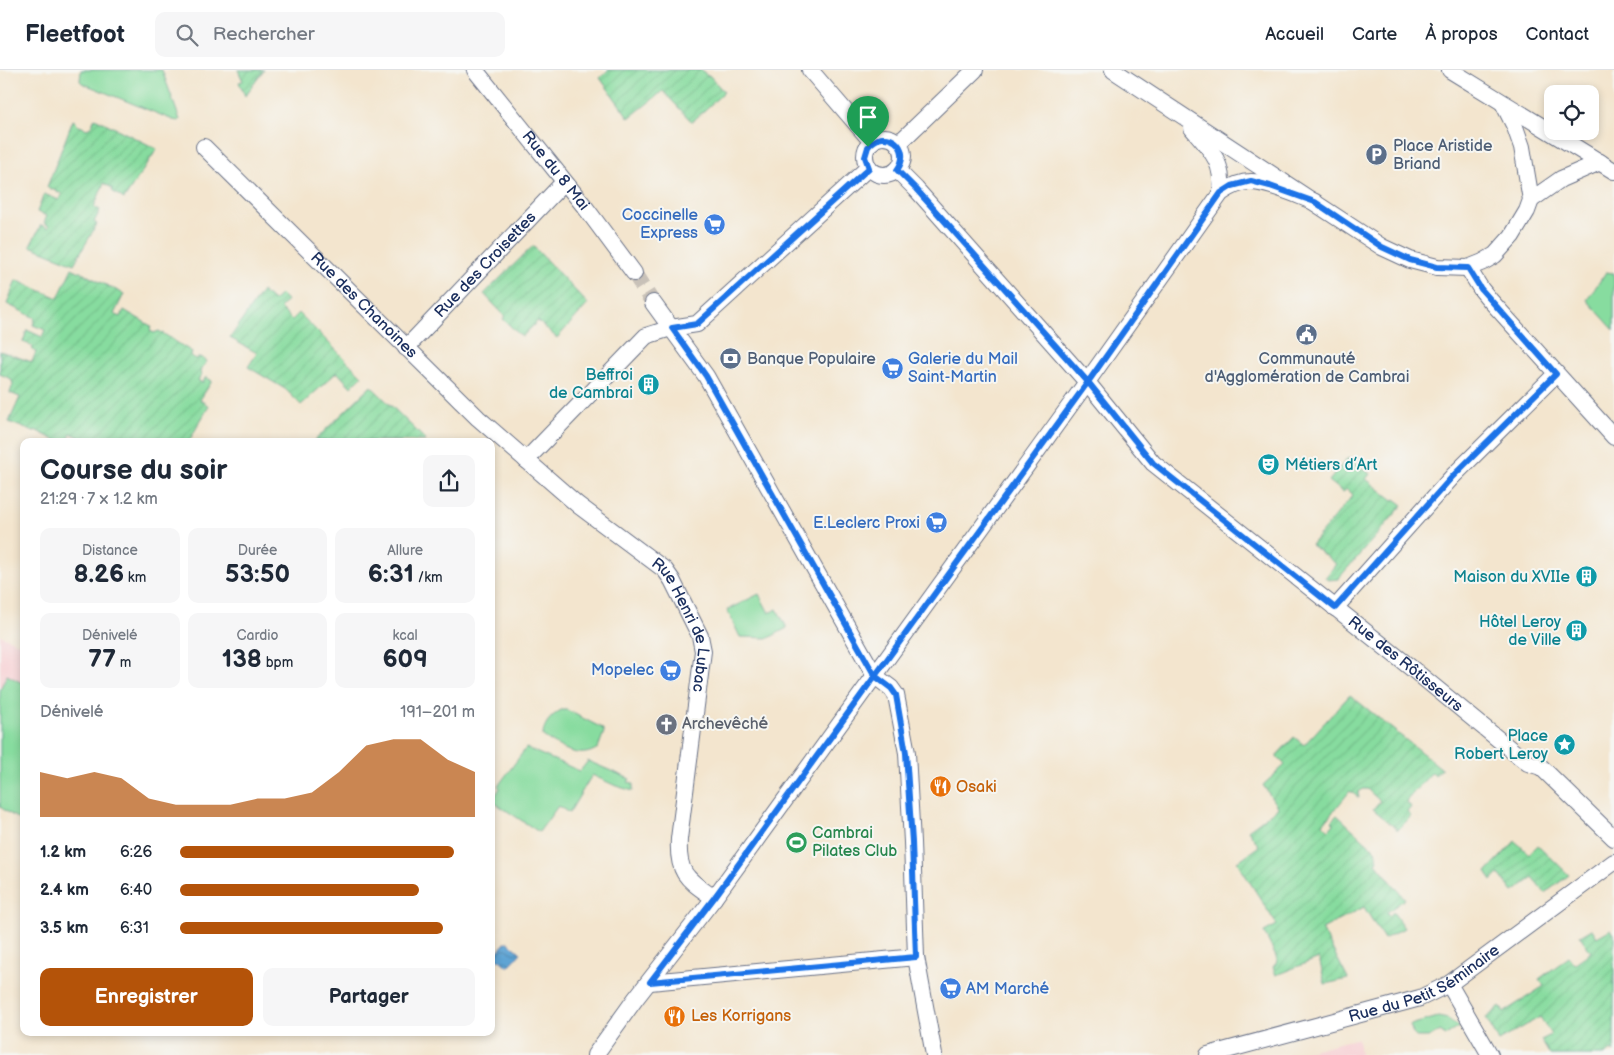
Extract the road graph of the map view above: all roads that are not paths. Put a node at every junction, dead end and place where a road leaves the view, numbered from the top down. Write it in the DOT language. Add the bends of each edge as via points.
graph roads {
  1 [pos="475,70"];
  2 [pos="810,70"];
  3 [pos="975,70"];
  4 [pos="1113,70"];
  5 [pos="1450,70"];
  6 [pos="1503,103"];
  7 [pos="1179,114"];
  8 [pos="872,142"];
  9 [pos="898,144"];
  10 [pos="204,147"];
  11 [pos="1607,166"];
  12 [pos="869,168"];
  13 [pos="897,170"];
  14 [pos="564,182"];
  15 [pos="1221,193"];
  16 [pos="1531,200"];
  17 [pos="1315,202"];
  18 [pos="1468,268"];
  19 [pos="634,273"];
  20 [pos="653,303"];
  21 [pos="672,328"];
  22 [pos="406,348"];
  23 [pos="1556,374"];
  24 [pos="1088,382"];
  25 [pos="1614,437"];
  26 [pos="526,460"];
  27 [pos="1335,608"];
  28 [pos="875,676"];
  29 [pos="1614,838"];
  30 [pos="1614,862"];
  31 [pos="714,898"];
  32 [pos="916,957"];
  33 [pos="650,982"];
  34 [pos="1449,984"];
  35 [pos="595,1055"];
  36 [pos="934,1055"];
  37 [pos="1208,1055"];
  38 [pos="1490,1055"];
  1 -- 14 [label="street, Rue du 8 Mai"];
  2 -- 8 [label="street"];
  3 -- 9 [label="street"];
  4 -- 7 [label="street"];
  5 -- 6 [label="street"];
  6 -- 11 [label="street"];
  6 -- 16 [label="street" via="1522,147"];
  7 -- 15 [label="street" via="1219,162"];
  7 -- 17 [label="street"];
  8 -- 9 [label="street" via="882,138"];
  8 -- 12 [label="street" via="865,157"];
  9 -- 13 [label="street" via="903,157"];
  10 -- 22 [label="street, Rue des Chanoines"];
  11 -- 16 [label="street" via="1561,179"];
  12 -- 13 [label="street" via="880,174"];
  12 -- 21 [label="street" via="697,324"];
  13 -- 24 [label="street, Rue des Rôtisseurs"];
  14 -- 19 [label="street, Rue du 8 Mai"];
  14 -- 22 [label="street, Rue des Croisettes"];
  15 -- 17 [label="street" via="1251,181"];
  15 -- 24 [label="street"];
  16 -- 18 [label="street" via="1512,236 1495,255"];
  17 -- 18 [label="street" via="1382,247 1410,260 1437,267"];
  18 -- 23 [label="street" via="1481,289"];
  20 -- 21 [label="street"];
  21 -- 26 [label="street" via="646,336"];
  21 -- 28 [label="street" via="706,376"];
  22 -- 26 [label="street, Rue des Chanoines"];
  23 -- 25 [label="street"];
  23 -- 27 [label="street" via="1453,476"];
  24 -- 27 [label="street, Rue des Rôtisseurs" via="1153,463"];
  24 -- 28 [label="street"];
  26 -- 31 [label="street, Rue Henri de Lubac" via="585,510 665,570 700,636 703,659 679,860 686,875"];
  27 -- 29 [label="street, Rue des Rôtisseurs" via="1520,757 1541,767"];
  28 -- 31 [label="street"];
  28 -- 32 [label="street" via="896,695 906,753"];
  30 -- 34 [label="street, Rue du Petit Séminaire"];
  31 -- 33 [label="street"];
  32 -- 33 [label="street"];
  32 -- 36 [label="street"];
  33 -- 35 [label="street"];
  34 -- 37 [label="street, Rue du Petit Séminaire" via="1420,998"];
  34 -- 38 [label="street"];
}
